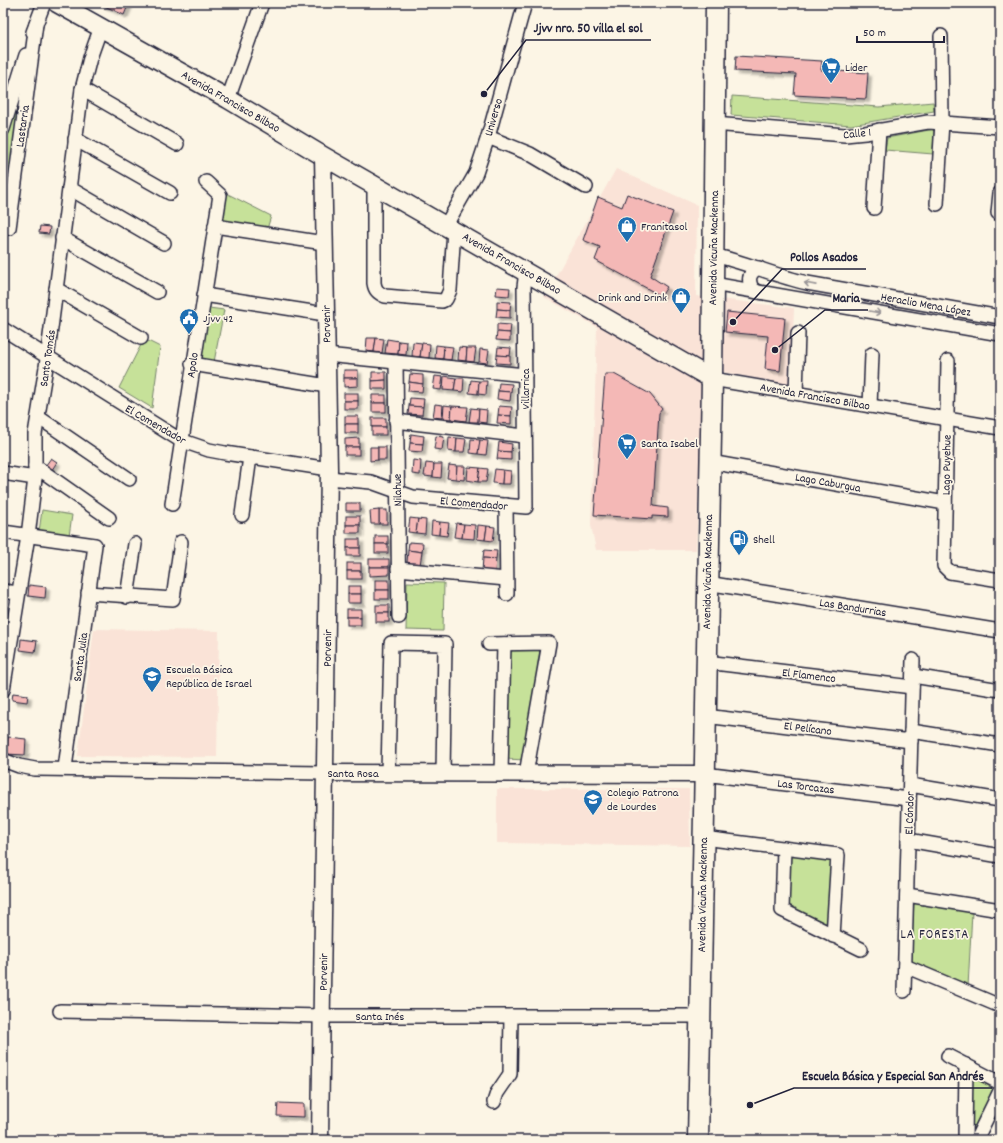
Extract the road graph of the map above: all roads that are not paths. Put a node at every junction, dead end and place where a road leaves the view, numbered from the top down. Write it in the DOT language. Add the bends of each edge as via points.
graph roads {
  1 [pos="44,3"];
  2 [pos="57,3"];
  3 [pos="262,3"];
  4 [pos="525,3"];
  5 [pos="716,3"];
  6 [pos="36,24"];
  7 [pos="101,27"];
  8 [pos="941,36"];
  9 [pos="82,88"];
  10 [pos="228,99"];
  11 [pos="942,122"];
  12 [pos="714,124"];
  13 [pos="1000,126"];
  14 [pos="3,129"];
  15 [pos="879,130"];
  16 [pos="488,137"];
  17 [pos="75,139"];
  18 [pos="177,144"];
  19 [pos="323,156"];
  20 [pos="206,182"];
  21 [pos="374,184"];
  22 [pos="586,187"];
  23 [pos="69,188"];
  24 [pos="170,193"];
  25 [pos="1000,193"];
  26 [pos="937,204"];
  27 [pos="7,208"];
  28 [pos="874,208"];
  29 [pos="998,213"];
  30 [pos="215,226"];
  31 [pos="9,228"];
  32 [pos="450,228"];
  33 [pos="62,238"];
  34 [pos="164,243"];
  35 [pos="324,243"];
  36 [pos="713,255"];
  37 [pos="759,268"];
  38 [pos="526,272"];
  39 [pos="713,284"];
  40 [pos="56,289"];
  41 [pos="157,292"];
  42 [pos="758,292"];
  43 [pos="204,295"];
  44 [pos="945,307"];
  45 [pos="325,314"];
  46 [pos="1000,317"];
  47 [pos="945,325"];
  48 [pos="3,329"];
  49 [pos="798,333"];
  50 [pos="1000,334"];
  51 [pos="141,338"];
  52 [pos="872,354"];
  53 [pos="326,355"];
  54 [pos="47,358"];
  55 [pos="948,361"];
  56 [pos="396,362"];
  57 [pos="192,364"];
  58 [pos="525,375"];
  59 [pos="712,379"];
  60 [pos="327,386"];
  61 [pos="796,393"];
  62 [pos="870,406"];
  63 [pos="38,417"];
  64 [pos="946,419"];
  65 [pos="396,421"];
  66 [pos="1000,428"];
  67 [pos="525,436"];
  68 [pos="180,440"];
  69 [pos="250,457"];
  70 [pos="710,462"];
  71 [pos="3,472"];
  72 [pos="35,472"];
  73 [pos="329,474"];
  74 [pos="128,478"];
  75 [pos="398,491"];
  76 [pos="945,503"];
  77 [pos="172,504"];
  78 [pos="506,505"];
  79 [pos="526,507"];
  80 [pos="242,515"];
  81 [pos="109,518"];
  82 [pos="3,532"];
  83 [pos="28,536"];
  84 [pos="182,542"];
  85 [pos="135,544"];
  86 [pos="398,569"];
  87 [pos="506,579"];
  88 [pos="1000,580"];
  89 [pos="707,583"];
  90 [pos="3,591"];
  91 [pos="18,593"];
  92 [pos="88,593"];
  93 [pos="507,594"];
  94 [pos="127,597"];
  95 [pos="399,617"];
  96 [pos="1000,631"];
  97 [pos="489,644"];
  98 [pos="504,644"];
  99 [pos="6,654"];
  100 [pos="913,660"];
  101 [pos="706,662"];
  102 [pos="912,682"];
  103 [pos="3,690"];
  104 [pos="1000,690"];
  105 [pos="705,716"];
  106 [pos="911,736"];
  107 [pos="1000,745"];
  108 [pos="3,760"];
  109 [pos="65,768"];
  110 [pos="325,773"];
  111 [pos="388,773"];
  112 [pos="443,774"];
  113 [pos="501,774"];
  114 [pos="526,774"];
  115 [pos="704,774"];
  116 [pos="910,785"];
  117 [pos="909,799"];
  118 [pos="1000,800"];
  119 [pos="703,838"];
  120 [pos="908,840"];
  121 [pos="784,848"];
  122 [pos="1000,856"];
  123 [pos="907,895"];
  124 [pos="1000,910"];
  125 [pos="833,936"];
  126 [pos="861,950"];
  127 [pos="905,966"];
  128 [pos="904,991"];
  129 [pos="1000,1006"];
  130 [pos="60,1011"];
  131 [pos="322,1016"];
  132 [pos="511,1016"];
  133 [pos="700,1016"];
  134 [pos="948,1056"];
  135 [pos="966,1065"];
  136 [pos="1000,1083"];
  137 [pos="1000,1091"];
  138 [pos="494,1102"];
  139 [pos="320,1140"];
  140 [pos="698,1140"];
  141 [pos="965,1140"];
  142 [pos="976,1140"];
  1 -- 6 [label="street"];
  2 -- 7 [label="main road, Avenida Francisco Bilbao"];
  3 -- 10 [label="street"];
  4 -- 16 [label="street, Universo"];
  5 -- 12 [label="main road, Avenida Vicuña Mackenna"];
  6 -- 14 [label="street"];
  6 -- 27 [label="street, Lastarria"];
  7 -- 9 [label="street, Santo Tomás"];
  7 -- 10 [label="main road, Avenida Francisco Bilbao"];
  8 -- 11 [label="street"];
  9 -- 17 [label="street, Santo Tomás"];
  9 -- 18 [label="street"];
  10 -- 19 [label="main road, Avenida Francisco Bilbao"];
  11 -- 13 [label="street, Calle 1"];
  11 -- 15 [label="street, Calle 1" via="922,122"];
  11 -- 26 [label="street"];
  12 -- 15 [label="street, Calle 1" via="854,135"];
  12 -- 36 [label="main road, Avenida Vicuña Mackenna"];
  15 -- 28 [label="street"];
  16 -- 22 [label="street" via="530,154"];
  16 -- 32 [label="street, Universo"];
  17 -- 23 [label="street, Santo Tomás"];
  17 -- 24 [label="street"];
  19 -- 21 [label="main road, Avenida Francisco Bilbao"];
  19 -- 35 [label="street, Porvenir"];
  20 -- 30 [label="street, Apolo" via="220,195"];
  21 -- 32 [label="main road, Avenida Francisco Bilbao"];
  21 -- 32 [label="street" via="374,283 379,293 385,296 442,301 446,299 450,290"];
  23 -- 33 [label="street, Santo Tomás"];
  23 -- 34 [label="street"];
  25 -- 29 [label="street"];
  27 -- 31 [label="street, Lastarria"];
  30 -- 35 [label="street"];
  30 -- 43 [label="street, Apolo"];
  32 -- 38 [label="main road, Avenida Francisco Bilbao"];
  33 -- 40 [label="street, Santo Tomás"];
  33 -- 41 [label="street"];
  35 -- 45 [label="street, Porvenir"];
  36 -- 37 [label="street, Heraclio Mena López"];
  36 -- 39 [label="main road, Avenida Vicuña Mackenna"];
  37 -- 42 [label="street" via="752,272 750,277 752,288"];
  44 -- 37 [label="street, Heraclio Mena López, one-way" via="807,283"];
  38 -- 58 [label="street, Villarrica"];
  38 -- 59 [label="main road, Avenida Francisco Bilbao"];
  39 -- 42 [label="street, Heraclio Mena López"];
  39 -- 59 [label="main road, Avenida Vicuña Mackenna"];
  40 -- 51 [label="street"];
  40 -- 54 [label="street, Santo Tomás"];
  42 -- 47 [label="street, Heraclio Mena López, one-way"];
  43 -- 45 [label="street"];
  43 -- 57 [label="street, Apolo"];
  44 -- 46 [label="street, Heraclio Mena López"];
  44 -- 47 [label="street" via="950,310 952,316 951,321"];
  45 -- 53 [label="street, Porvenir"];
  47 -- 50 [label="street, Heraclio Mena López"];
  48 -- 54 [label="street, El Comendador"];
  49 -- 61 [label="street"];
  52 -- 62 [label="street"];
  53 -- 56 [label="street"];
  53 -- 60 [label="street, Porvenir"];
  54 -- 63 [label="street, Santo Tomás"];
  54 -- 68 [label="street, El Comendador"];
  55 -- 64 [label="street, Lago Puyehue"];
  56 -- 58 [label="street"];
  56 -- 65 [label="street, Nilahue"];
  57 -- 60 [label="street"];
  57 -- 68 [label="street, Apolo"];
  58 -- 67 [label="street, Villarrica"];
  59 -- 61 [label="street, Avenida Francisco Bilbao"];
  59 -- 70 [label="main road, Avenida Vicuña Mackenna"];
  60 -- 73 [label="street, Porvenir"];
  61 -- 62 [label="street, Avenida Francisco Bilbao"];
  62 -- 64 [label="street, Avenida Francisco Bilbao"];
  63 -- 72 [label="street, Santo Tomás" via="35,434"];
  63 -- 74 [label="street"];
  64 -- 66 [label="street, Avenida Francisco Bilbao"];
  64 -- 76 [label="street, Lago Puyehue"];
  65 -- 67 [label="street"];
  65 -- 75 [label="street, Nilahue"];
  67 -- 79 [label="street, Villarrica"];
  68 -- 69 [label="street, El Comendador" via="209,450"];
  68 -- 77 [label="street, Apolo"];
  69 -- 73 [label="street, El Comendador"];
  69 -- 80 [label="street"];
  70 -- 76 [label="street, Lago Caburgua"];
  70 -- 89 [label="main road, Avenida Vicuña Mackenna"];
  71 -- 72 [label="street"];
  72 -- 81 [label="street"];
  72 -- 83 [label="street, Santo Tomás"];
  73 -- 75 [label="street, El Comendador" via="363,480"];
  73 -- 110 [label="street, Porvenir"];
  75 -- 78 [label="street, El Comendador" via="420,498"];
  75 -- 86 [label="street, Nilahue"];
  76 -- 88 [label="street, Lago Puyehue" via="946,569 950,572"];
  78 -- 79 [label="street, El Comendador"];
  78 -- 87 [label="street"];
  82 -- 83 [label="street"];
  83 -- 91 [label="street, Santo Tomás"];
  83 -- 92 [label="street, Santa Julia" via="95,546"];
  84 -- 94 [label="street" via="173,598"];
  85 -- 94 [label="street"];
  86 -- 87 [label="street"];
  86 -- 95 [label="street, Nilahue"];
  87 -- 93 [label="street"];
  89 -- 96 [label="street, Las Bandurrias"];
  89 -- 101 [label="main road, Avenida Vicuña Mackenna"];
  90 -- 91 [label="street"];
  91 -- 99 [label="street, Santo Tomás"];
  92 -- 94 [label="street"];
  92 -- 109 [label="street, Santa Julia"];
  97 -- 98 [label="street"];
  98 -- 113 [label="street"];
  98 -- 114 [label="street" via="549,643"];
  99 -- 103 [label="street, Santo Tomás"];
  100 -- 102 [label="street, El Cóndor"];
  101 -- 102 [label="street, El Flamenco"];
  101 -- 105 [label="main road, Avenida Vicuña Mackenna"];
  102 -- 104 [label="street, El Flamenco"];
  102 -- 106 [label="street, El Cóndor"];
  105 -- 106 [label="street, El Pelícano"];
  105 -- 115 [label="main road, Avenida Vicuña Mackenna"];
  106 -- 107 [label="street, El Pelícano"];
  106 -- 116 [label="street, El Cóndor"];
  108 -- 109 [label="street, Santa Rosa" via="27,768"];
  109 -- 110 [label="street, Santa Rosa"];
  110 -- 111 [label="street, Santa Rosa"];
  110 -- 131 [label="street, Porvenir"];
  111 -- 112 [label="street, Santa Rosa"];
  111 -- 112 [label="street" via="391,643 445,644"];
  112 -- 113 [label="street, Santa Rosa"];
  113 -- 114 [label="street, Santa Rosa"];
  114 -- 115 [label="street, Santa Rosa"];
  115 -- 117 [label="street, Las Torcazas"];
  115 -- 119 [label="main road, Avenida Vicuña Mackenna"];
  116 -- 117 [label="street, El Cóndor"];
  116 -- 118 [label="street"];
  117 -- 120 [label="street, El Cóndor"];
  119 -- 121 [label="street"];
  119 -- 133 [label="main road, Avenida Vicuña Mackenna"];
  120 -- 122 [label="street"];
  120 -- 123 [label="street, El Cóndor"];
  121 -- 125 [label="street" via="782,910"];
  121 -- 125 [label="street" via="838,855"];
  123 -- 124 [label="street"];
  123 -- 127 [label="street, El Cóndor"];
  125 -- 126 [label="street"];
  127 -- 128 [label="street, El Cóndor"];
  127 -- 129 [label="street"];
  130 -- 131 [label="street, Santa Inés"];
  131 -- 132 [label="street, Santa Inés"];
  131 -- 139 [label="street, Porvenir"];
  132 -- 133 [label="street, Santa Inés"];
  132 -- 138 [label="street" via="510,1074 497,1092"];
  133 -- 140 [label="main road, Avenida Vicuña Mackenna"];
  134 -- 135 [label="street"];
  135 -- 136 [label="street"];
  135 -- 141 [label="street"];
  137 -- 142 [label="street"];
}
